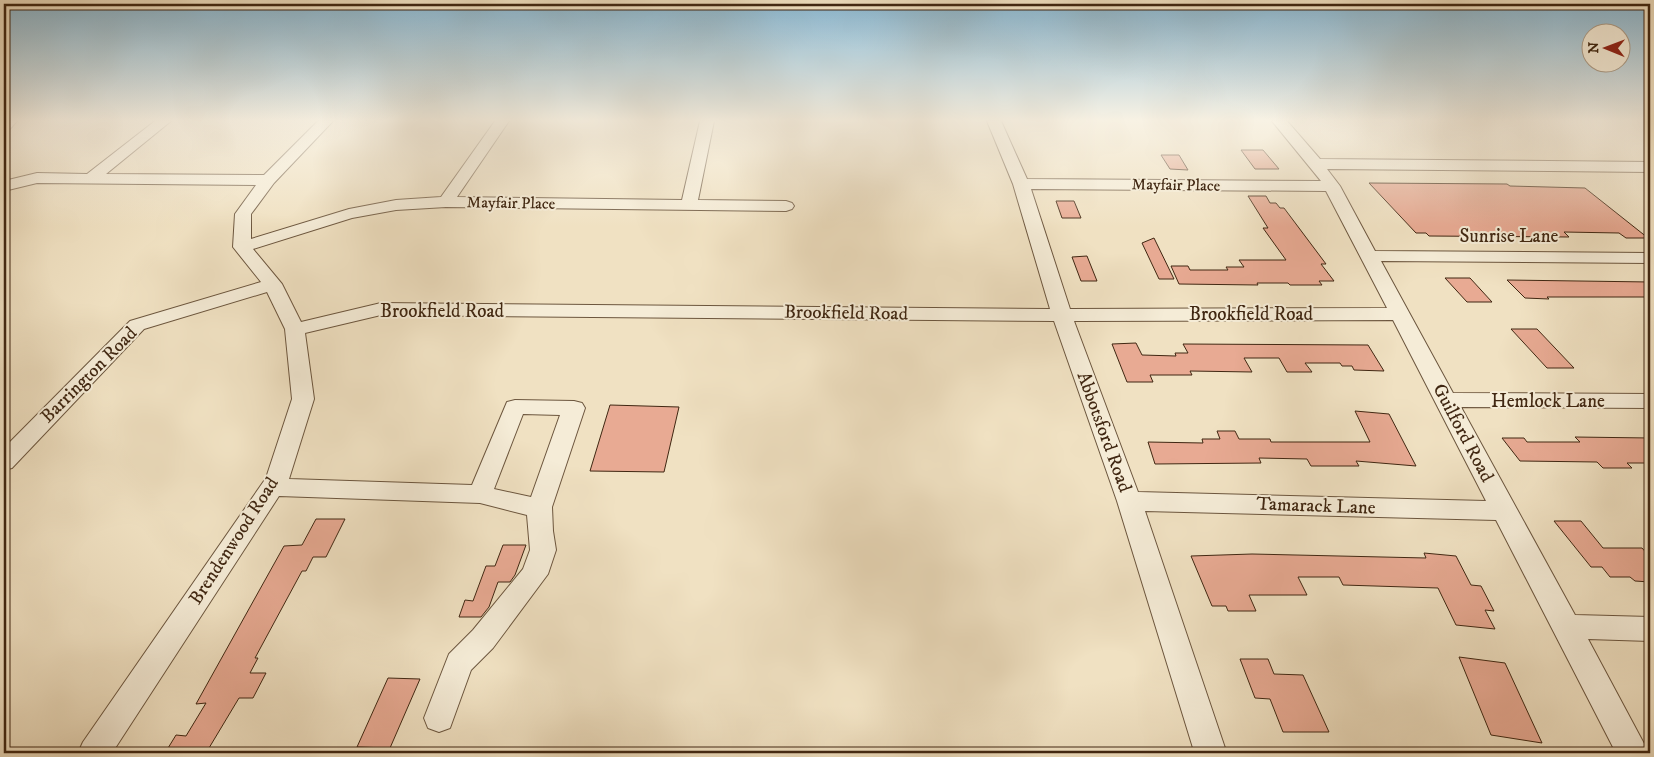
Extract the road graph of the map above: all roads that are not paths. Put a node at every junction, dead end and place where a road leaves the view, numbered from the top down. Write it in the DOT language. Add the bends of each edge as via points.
graph roads {
  1 [pos="119,156"];
  2 [pos="291,156"];
  3 [pos="478,156"];
  4 [pos="700,156"];
  5 [pos="1009,156"];
  6 [pos="1309,156"];
  7 [pos="1316,164"];
  8 [pos="1650,167"];
  9 [pos="91,178"];
  10 [pos="268,180"];
  11 [pos="1021,184"];
  12 [pos="4,186"];
  13 [pos="1332,186"];
  14 [pos="446,202"];
  15 [pos="689,206"];
  16 [pos="786,206"];
  17 [pos="242,247"];
  18 [pos="1368,256"];
  19 [pos="1650,258"];
  20 [pos="273,284"];
  21 [pos="1400,314"];
  22 [pos="1062,315"];
  23 [pos="296,329"];
  24 [pos="1446,400"];
  25 [pos="1650,401"];
  26 [pos="4,462"];
  27 [pos="272,488"];
  28 [pos="480,494"];
  29 [pos="1129,501"];
  30 [pos="540,506"];
  31 [pos="1504,511"];
  32 [pos="1567,627"];
  33 [pos="1650,629"];
  34 [pos="439,718"];
  35 [pos="1208,749"];
  36 [pos="94,753"];
  37 [pos="1633,753"];
  1 -- 9 [label="street"];
  2 -- 10 [label="street"];
  3 -- 14 [label="street"];
  4 -- 15 [label="street"];
  5 -- 11 [label="street, Abbotsford Road"];
  6 -- 7 [label="street, Guilford Road"];
  7 -- 8 [label="street"];
  7 -- 13 [label="street, Guilford Road"];
  9 -- 10 [label="street"];
  9 -- 12 [label="street" via="37,178"];
  10 -- 17 [label="street" via="243,214"];
  11 -- 13 [label="street, Mayfair Place"];
  11 -- 22 [label="street, Abbotsford Road"];
  13 -- 18 [label="street, Guilford Road"];
  14 -- 15 [label="street, Mayfair Place"];
  14 -- 17 [label="street, Mayfair Place" via="396,205 349,214"];
  15 -- 16 [label="street, Mayfair Place"];
  17 -- 20 [label="street, Brendenwood Road"];
  18 -- 19 [label="street, Sunrise Lane"];
  18 -- 21 [label="street, Guilford Road"];
  20 -- 23 [label="street, Brendenwood Road"];
  20 -- 26 [label="street, Barrington Road" via="137,325"];
  21 -- 22 [label="street, Brookfield Road"];
  21 -- 24 [label="street, Guilford Road"];
  22 -- 23 [label="street, Brookfield Road" via="381,309"];
  22 -- 29 [label="street, Abbotsford Road"];
  23 -- 27 [label="street, Brendenwood Road" via="303,399"];
  24 -- 25 [label="street, Hemlock Lane"];
  24 -- 31 [label="street, Guilford Road"];
  27 -- 28 [label="street"];
  27 -- 36 [label="street, Brendenwood Road"];
  28 -- 30 [label="street"];
  28 -- 30 [label="street" via="516,408 574,408"];
  29 -- 31 [label="street, Tamarack Lane"];
  29 -- 35 [label="street, Abbotsford Road"];
  30 -- 34 [label="street" via="543,550 535,574 483,639 459,663"];
  31 -- 32 [label="street, Guilford Road"];
  32 -- 33 [label="street"];
  32 -- 37 [label="street, Guilford Road"];
}
